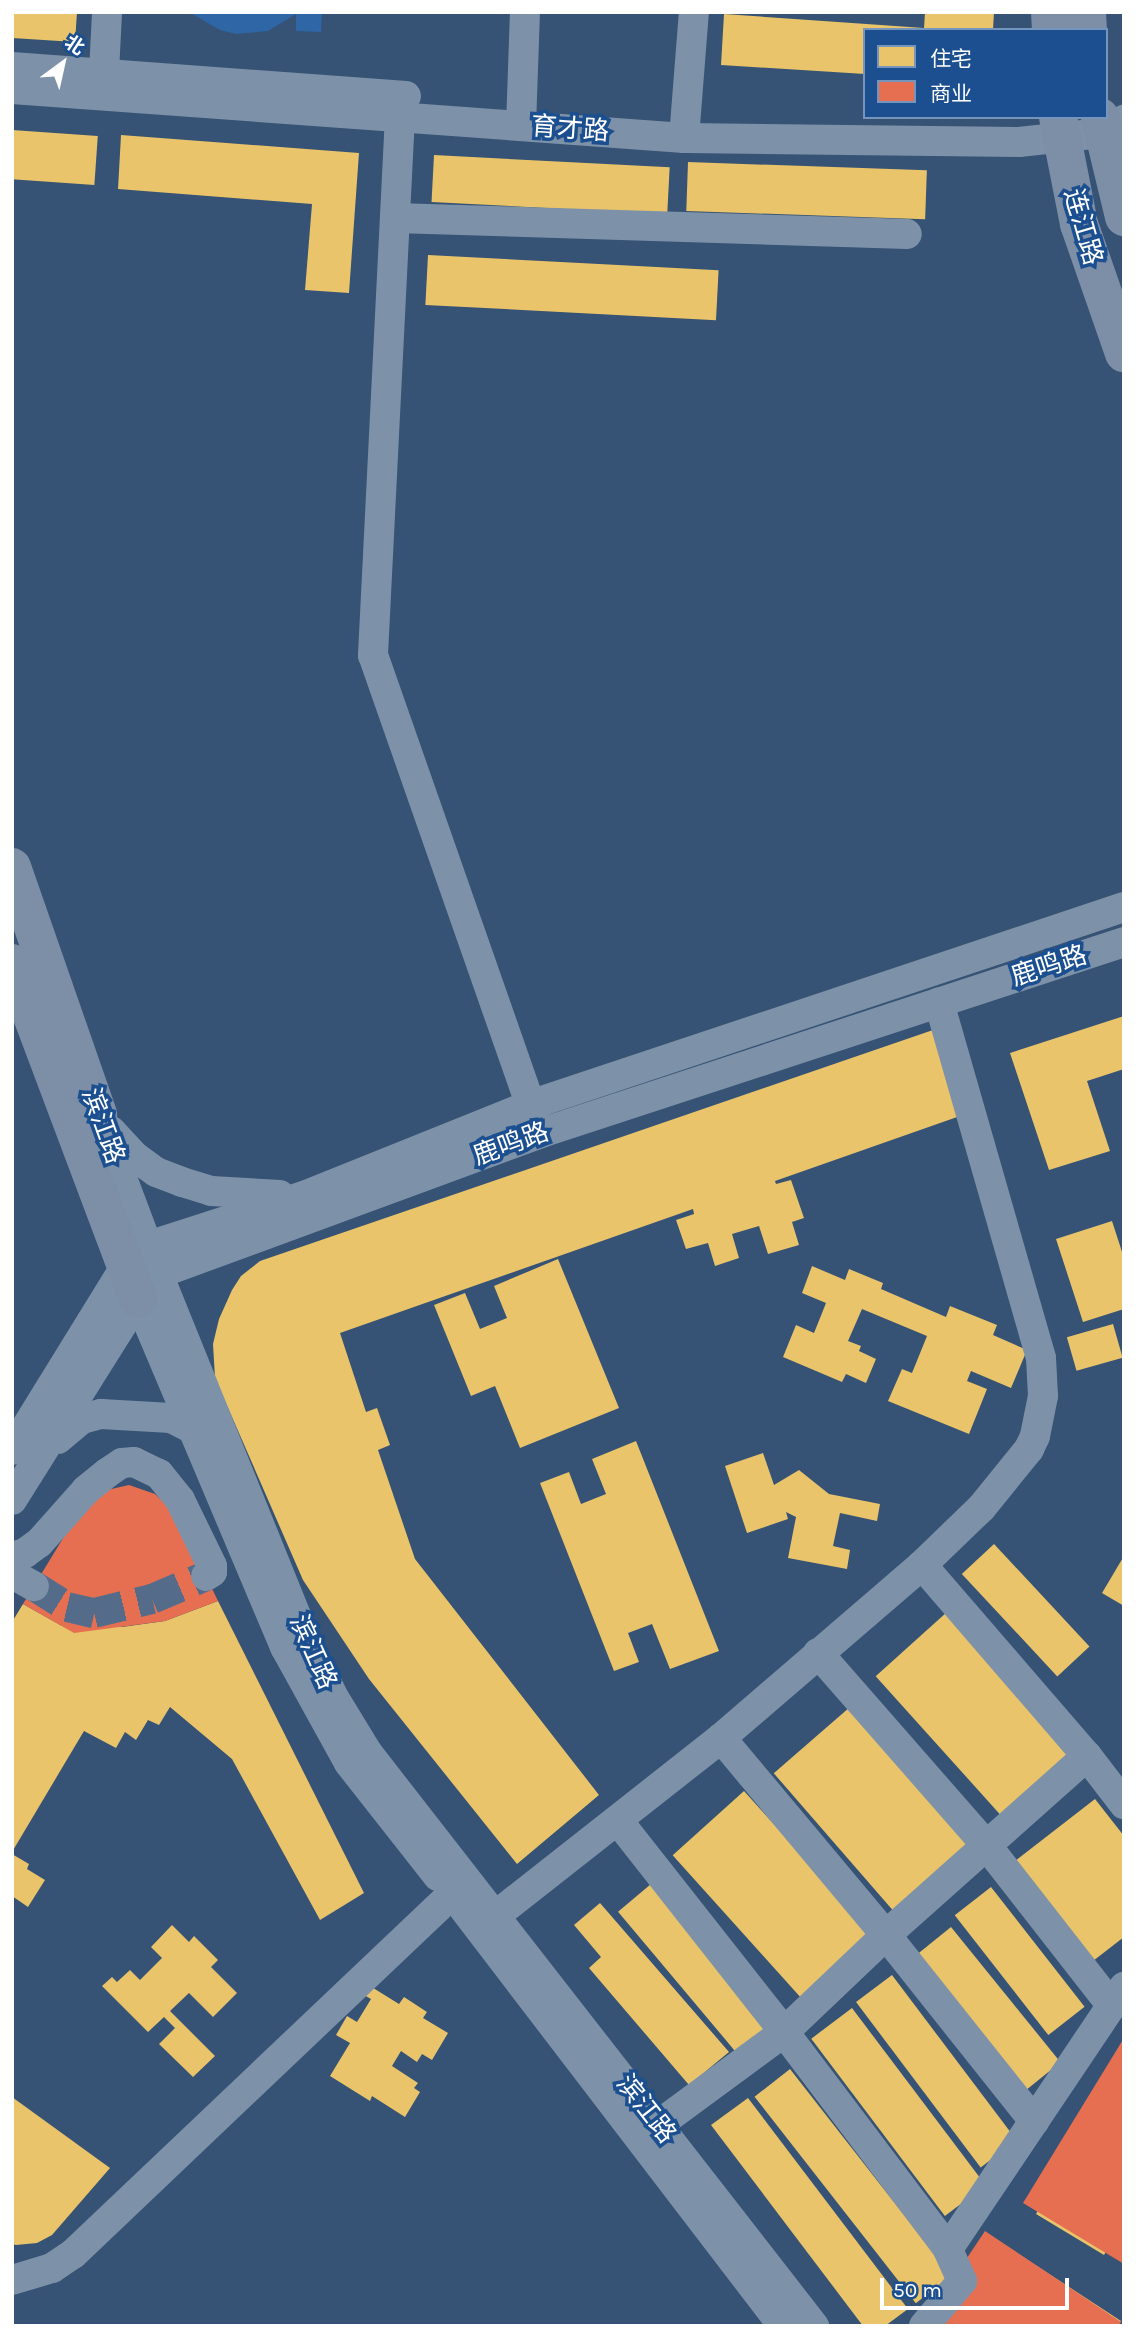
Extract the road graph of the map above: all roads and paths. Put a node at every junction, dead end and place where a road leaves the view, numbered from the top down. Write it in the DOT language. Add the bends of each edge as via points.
graph roads {
  1 [pos="107,12"];
  2 [pos="525,12"];
  3 [pos="694,12"];
  4 [pos="12,66"];
  5 [pos="103,83"];
  6 [pos="12,89"];
  7 [pos="400,116"];
  8 [pos="521,116"];
  9 [pos="1089,121"];
  10 [pos="685,129"];
  11 [pos="1124,217"];
  12 [pos="395,219"];
  13 [pos="907,234"];
  14 [pos="1124,353"];
  15 [pos="12,867"];
  16 [pos="1124,907"];
  17 [pos="1124,942"];
  18 [pos="12,962"];
  19 [pos="939,1002"];
  20 [pos="530,1105"];
  21 [pos="98,1114"];
  22 [pos="541,1133"];
  23 [pos="304,1196"];
  24 [pos="142,1271"];
  25 [pos="191,1428"];
  26 [pos="24,1456"];
  27 [pos="12,1500"];
  28 [pos="12,1557"];
  29 [pos="922,1564"];
  30 [pos="206,1576"];
  31 [pos="818,1653"];
  32 [pos="721,1738"];
  33 [pos="1087,1756"];
  34 [pos="1124,1804"];
  35 [pos="619,1822"];
  36 [pos="987,1846"];
  37 [pos="452,1894"];
  38 [pos="495,1916"];
  39 [pos="886,1935"];
  40 [pos="1118,1997"];
  41 [pos="784,2032"];
  42 [pos="1034,2121"];
  43 [pos="658,2125"];
  44 [pos="948,2249"];
  45 [pos="12,2280"];
  46 [pos="783,2326"];
  47 [pos="814,2326"];
  48 [pos="924,2326"];
  1 -- 5 [label="street"];
  2 -- 8 [label="street"];
  3 -- 10 [label="street"];
  4 -- 5 [label="street, 育才路"];
  5 -- 6 [label="street, 育才路"];
  5 -- 7 [label="street, 育才路"];
  5 -- 8 [label="street, 育才路"];
  7 -- 8 [label="street, 育才路"];
  7 -- 12 [label="street"];
  8 -- 10 [label="street, 育才路"];
  9 -- 10 [label="street, 育才路"];
  9 -- 11 [label="main road, 连江路"];
  9 -- 14 [label="main road, 连江路" via="1079,224"];
  12 -- 13 [label="street"];
  12 -- 20 [label="street" via="373,655"];
  15 -- 21 [label="main road, 滨江路"];
  16 -- 20 [label="street, 鹿鸣路"];
  17 -- 19 [label="street, 鹿鸣路"];
  18 -- 24 [label="main road, 滨江路"];
  19 -- 22 [label="street, 鹿鸣路"];
  19 -- 29 [label="street" via="1036,1335 1043,1396 1035,1436 1022,1459 982,1507"];
  20 -- 22 [label="street"];
  20 -- 23 [label="street, 鹿鸣路"];
  21 -- 23 [label="street" via="134,1156 182,1182 242,1195"];
  21 -- 24 [label="street, 滨江路"];
  22 -- 24 [label="street, 鹿鸣路"];
  23 -- 24 [label="street, 鹿鸣路"];
  24 -- 25 [label="street, 滨江路"];
  24 -- 26 [label="street"];
  24 -- 38 [label="street, 滨江路" via="333,1696 367,1752"];
  25 -- 26 [label="street" via="171,1418 92,1416"];
  25 -- 37 [label="street, 滨江路" via="285,1647 318,1711 349,1763"];
  26 -- 27 [label="street"];
  28 -- 30 [label="street" via="39,1544 79,1497 107,1473 134,1462 159,1474 180,1500 212,1566"];
  29 -- 31 [label="street"];
  29 -- 33 [label="street"];
  31 -- 32 [label="street"];
  31 -- 36 [label="street"];
  32 -- 35 [label="street"];
  32 -- 39 [label="street"];
  33 -- 34 [label="street"];
  33 -- 36 [label="street"];
  35 -- 38 [label="street"];
  35 -- 41 [label="street"];
  36 -- 39 [label="street"];
  36 -- 40 [label="street"];
  37 -- 45 [label="street" via="73,2254 52,2268"];
  37 -- 46 [label="street, 滨江路"];
  38 -- 43 [label="street, 滨江路"];
  39 -- 41 [label="street"];
  39 -- 42 [label="street"];
  40 -- 42 [label="street"];
  41 -- 43 [label="street"];
  41 -- 44 [label="street"];
  42 -- 44 [label="street"];
  43 -- 47 [label="street, 滨江路"];
  44 -- 48 [label="street" via="961,2281"];
}
